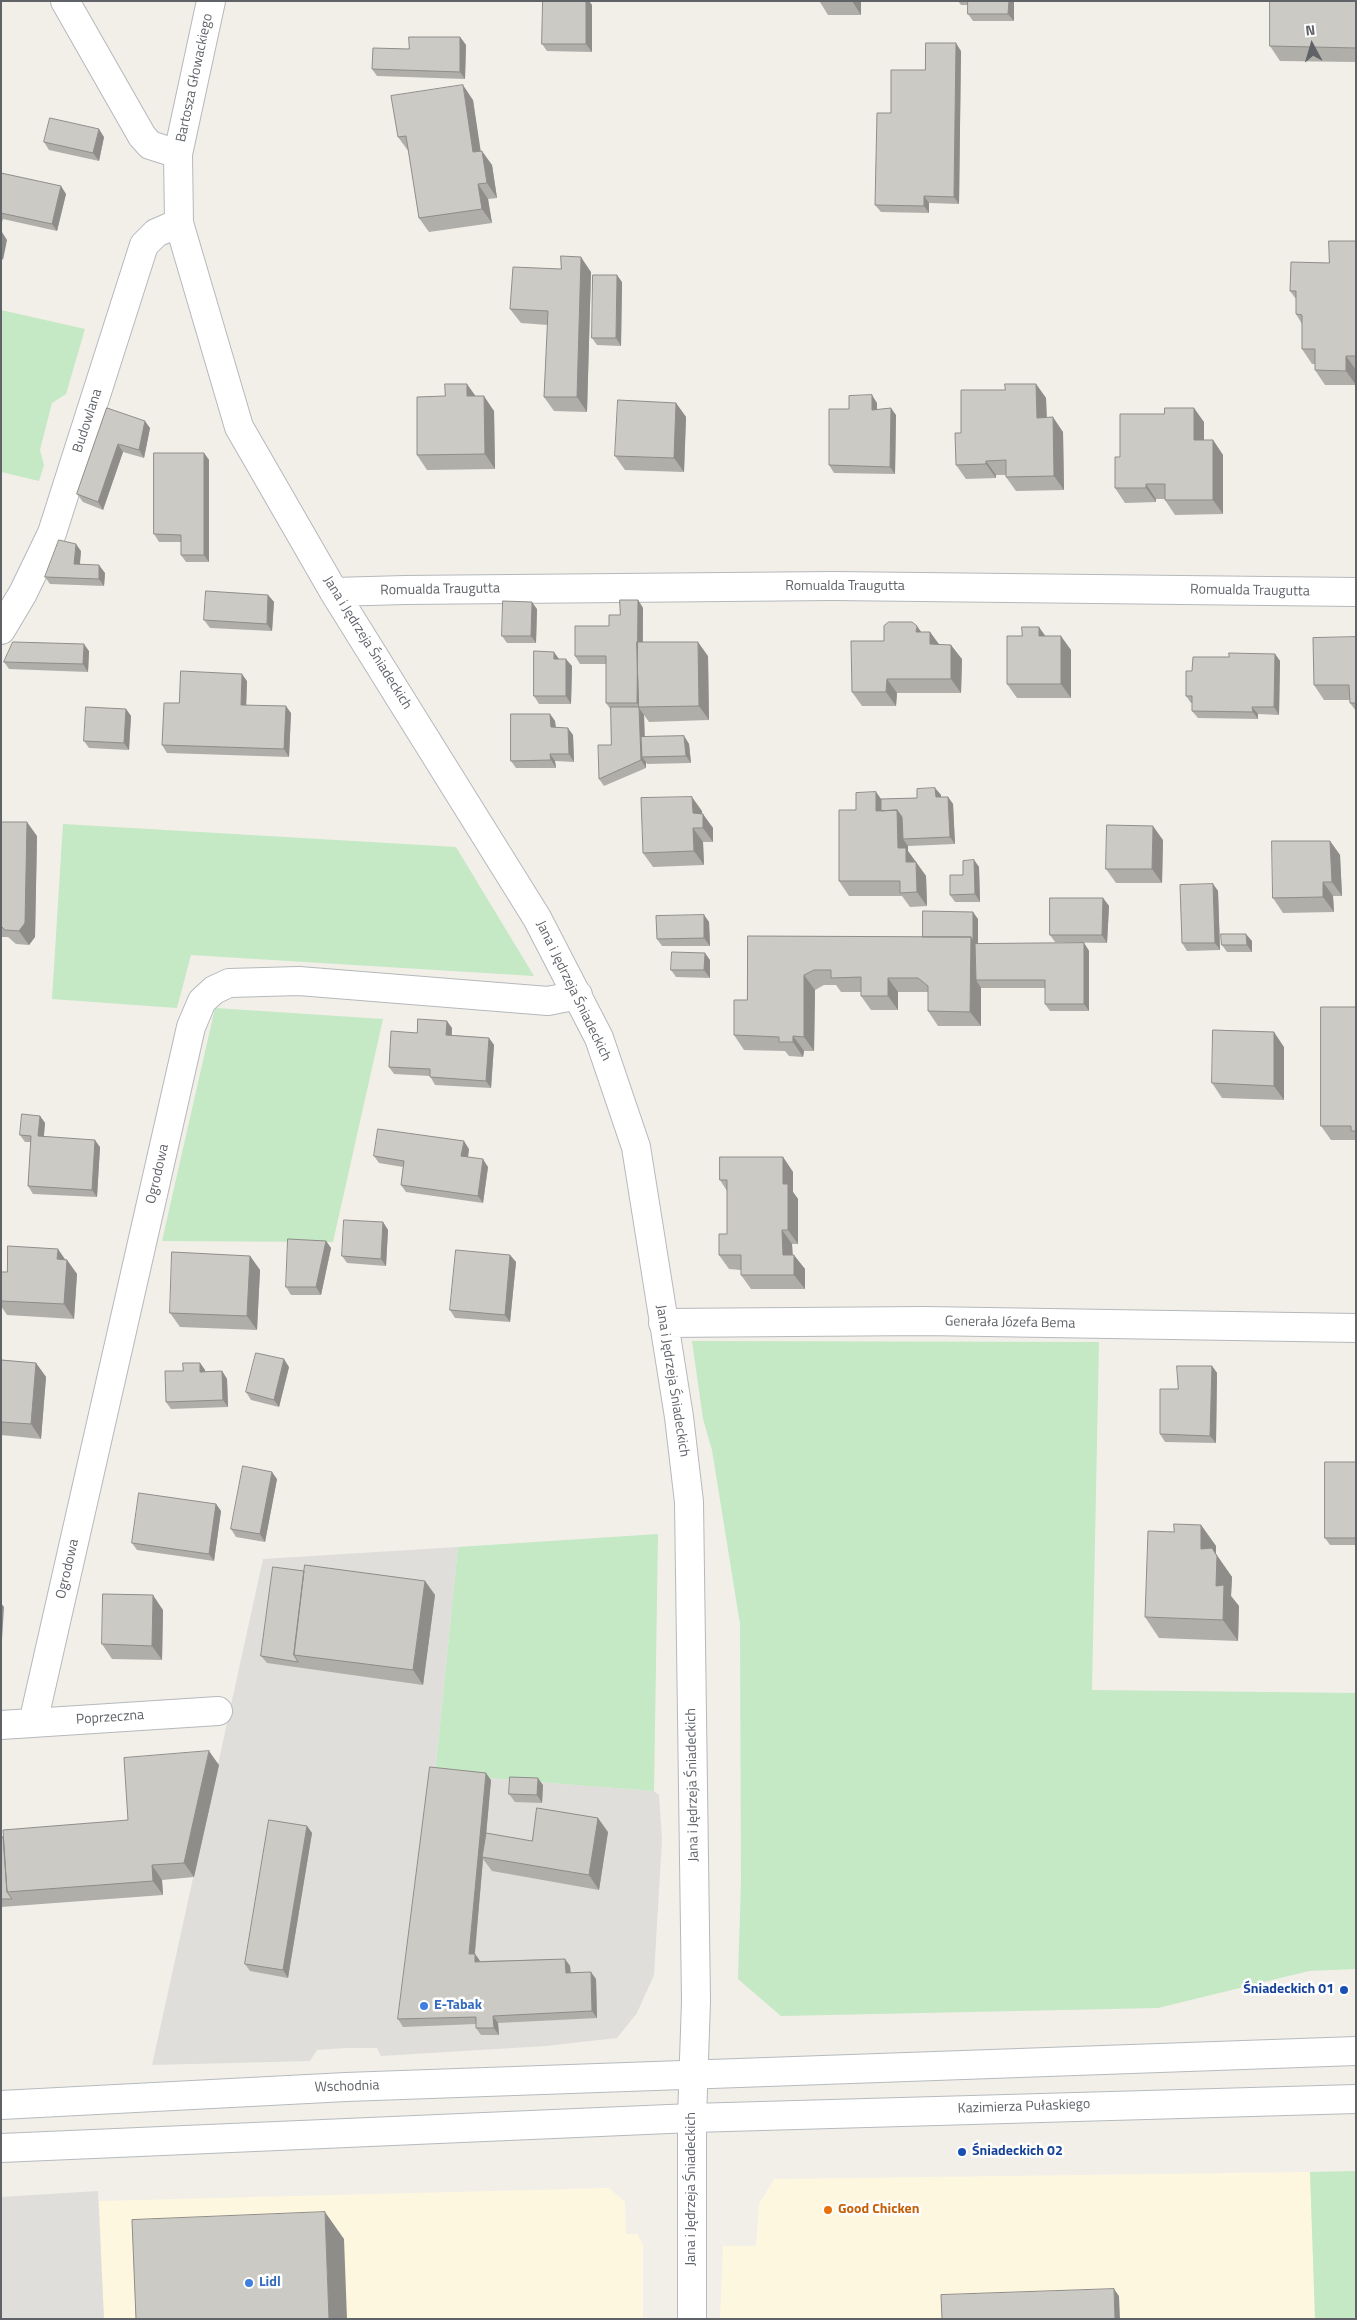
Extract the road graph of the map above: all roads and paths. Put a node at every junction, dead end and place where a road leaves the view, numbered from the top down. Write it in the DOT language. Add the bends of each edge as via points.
graph roads {
  1 [pos="65,1"];
  2 [pos="211,1"];
  3 [pos="178,154"];
  4 [pos="179,223"];
  5 [pos="334,592"];
  6 [pos="1356,592"];
  7 [pos="1,630"];
  8 [pos="578,995"];
  9 [pos="663,1323"];
  10 [pos="1356,1328"];
  11 [pos="218,1711"];
  12 [pos="33,1723"];
  13 [pos="1,1725"];
  14 [pos="1356,2052"];
  15 [pos="694,2074"];
  16 [pos="1356,2099"];
  17 [pos="1,2105"];
  18 [pos="692,2118"];
  19 [pos="1,2148"];
  20 [pos="692,2319"];
  1 -- 3 [label="street" via="142,136 150,144"];
  2 -- 3 [label="street, Bartosza Głowackiego"];
  3 -- 4 [label="street, Jana i Jędrzeja Śniadeckich"];
  4 -- 5 [label="street, Jana i Jędrzeja Śniadeckich" via="239,427"];
  4 -- 7 [label="street, Budowlana" via="156,233 144,245 52,532"];
  5 -- 6 [label="street, Romualda Traugutta" via="833,586"];
  5 -- 8 [label="street, Jana i Jędrzeja Śniadeckich" via="537,918"];
  8 -- 9 [label="street, Jana i Jędrzeja Śniadeckich" via="610,1065 636,1147"];
  8 -- 12 [label="street, Ogrodowa" via="548,1001 299,980 229,982 202,1001 191,1027"];
  9 -- 10 [label="street, Generała Józefa Bema" via="925,1321"];
  9 -- 15 [label="street, Jana i Jędrzeja Śniadeckich" via="689,1502 696,2001"];
  11 -- 12 [label="street, Poprzeczna"];
  12 -- 13 [label="street, Poprzeczna"];
  14 -- 15 [label="street"];
  15 -- 17 [label="street, Wschodnia" via="261,2090"];
  15 -- 18 [label="street, Jana i Jędrzeja Śniadeckich"];
  16 -- 18 [label="street, Kazimierza Pułaskiego"];
  18 -- 19 [label="street"];
  18 -- 20 [label="street, Jana i Jędrzeja Śniadeckich"];
}
